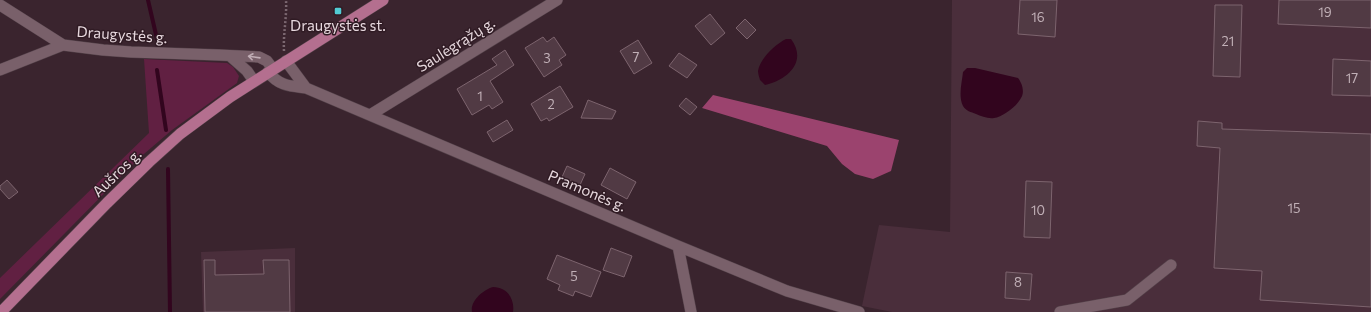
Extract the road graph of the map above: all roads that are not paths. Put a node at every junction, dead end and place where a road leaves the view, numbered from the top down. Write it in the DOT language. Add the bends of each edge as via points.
graph roads {
  1 [pos="383,0"];
  2 [pos="557,0"];
  3 [pos="0,5"];
  4 [pos="64,45"];
  5 [pos="230,56"];
  6 [pos="286,61"];
  7 [pos="0,70"];
  8 [pos="271,71"];
  9 [pos="254,81"];
  10 [pos="306,88"];
  11 [pos="370,116"];
  12 [pos="678,246"];
  13 [pos="1171,265"];
  14 [pos="1,312"];
  15 [pos="691,312"];
  16 [pos="859,312"];
  17 [pos="1060,312"];
  1 -- 6 [label="main road, Aušros g."];
  2 -- 11 [label="street, Saulėgrąžų g."];
  3 -- 4 [label="street, Draugystės g."];
  4 -- 5 [label="street, Draugystės g." via="131,52"];
  4 -- 7 [label="street"];
  8 -- 5 [label="street, Draugystės g., one-way" via="267,61 259,57"];
  5 -- 9 [label="street"];
  6 -- 8 [label="main road, Aušros g."];
  6 -- 10 [label="street"];
  8 -- 9 [label="main road, Aušros g."];
  8 -- 10 [label="street, Pramonės g." via="274,80 282,84"];
  9 -- 14 [label="main road, Aušros g." via="180,134 149,162"];
  10 -- 11 [label="street, Pramonės g."];
  11 -- 12 [label="street, Pramonės g."];
  12 -- 15 [label="street"];
  12 -- 16 [label="street, Pramonės g." via="787,291"];
  13 -- 17 [label="street" via="1127,300"];
}
